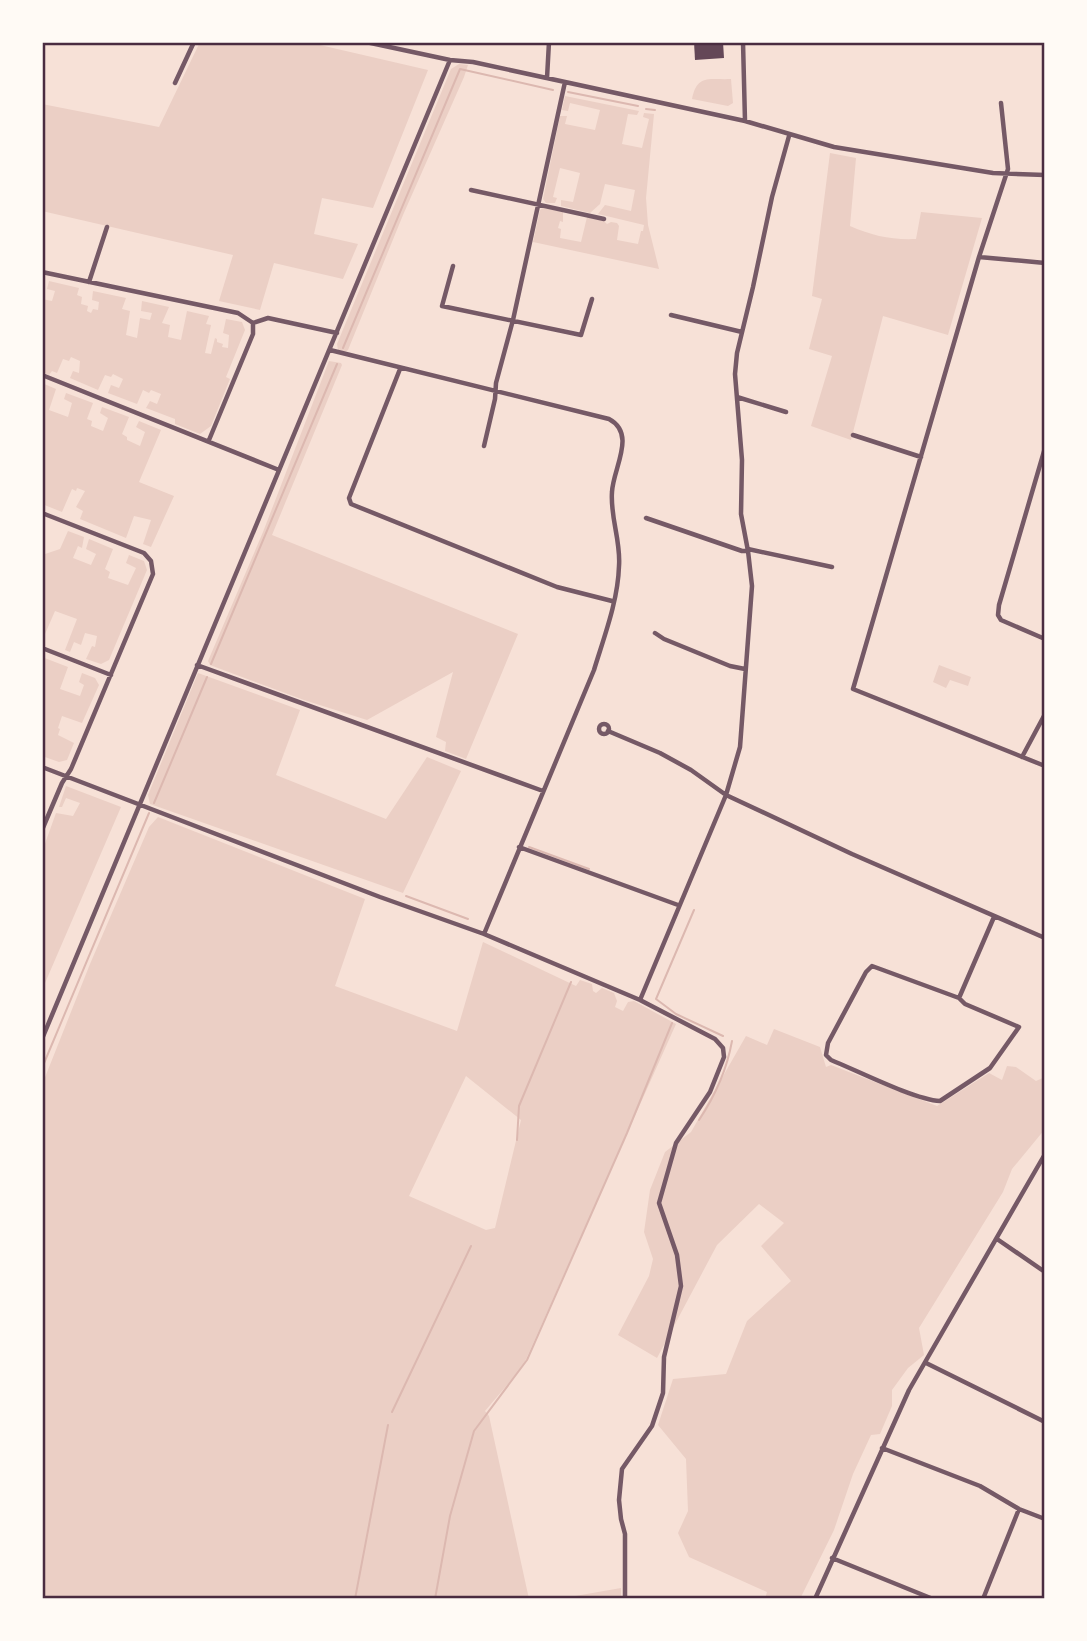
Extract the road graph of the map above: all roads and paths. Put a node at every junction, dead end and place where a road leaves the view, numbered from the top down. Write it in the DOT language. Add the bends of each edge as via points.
graph roads {
  1 [pos="194,42"];
  2 [pos="366,42"];
  3 [pos="549,42"];
  4 [pos="743,42"];
  5 [pos="450,60"];
  6 [pos="547,78"];
  7 [pos="565,82"];
  8 [pos="175,83"];
  9 [pos="1001,103"];
  10 [pos="745,121"];
  11 [pos="789,135"];
  12 [pos="1005,174"];
  13 [pos="1045,175"];
  14 [pos="471,190"];
  15 [pos="539,204"];
  16 [pos="604,219"];
  17 [pos="107,227"];
  18 [pos="979,257"];
  19 [pos="1045,263"];
  20 [pos="453,266"];
  21 [pos="42,272"];
  22 [pos="89,282"];
  23 [pos="592,299"];
  24 [pos="671,315"];
  25 [pos="513,320"];
  26 [pos="253,323"];
  27 [pos="742,332"];
  28 [pos="337,333"];
  29 [pos="330,350"];
  30 [pos="400,369"];
  31 [pos="42,375"];
  32 [pos="496,392"];
  33 [pos="737,397"];
  34 [pos="786,412"];
  35 [pos="853,435"];
  36 [pos="209,440"];
  37 [pos="484,446"];
  38 [pos="1045,448"];
  39 [pos="921,457"];
  40 [pos="279,470"];
  41 [pos="42,513"];
  42 [pos="646,518"];
  43 [pos="748,550"];
  44 [pos="832,567"];
  45 [pos="612,601"];
  46 [pos="655,633"];
  47 [pos="1045,639"];
  48 [pos="42,648"];
  49 [pos="197,665"];
  50 [pos="745,669"];
  51 [pos="111,675"];
  52 [pos="1045,714"];
  53 [pos="608,731"];
  54 [pos="1022,757"];
  55 [pos="1045,766"];
  56 [pos="42,767"];
  57 [pos="66,776"];
  58 [pos="543,791"];
  59 [pos="726,795"];
  60 [pos="139,805"];
  61 [pos="42,830"];
  62 [pos="519,847"];
  63 [pos="678,905"];
  64 [pos="994,917"];
  65 [pos="484,934"];
  66 [pos="1045,939"];
  67 [pos="959,998"];
  68 [pos="640,1000"];
  69 [pos="42,1039"];
  70 [pos="1045,1154"];
  71 [pos="997,1238"];
  72 [pos="1045,1272"];
  73 [pos="926,1363"];
  74 [pos="1045,1422"];
  75 [pos="882,1448"];
  76 [pos="1019,1509"];
  77 [pos="1045,1519"];
  78 [pos="832,1559"];
  79 [pos="625,1599"];
  80 [pos="815,1599"];
  81 [pos="933,1599"];
  82 [pos="983,1599"];
  1 -- 8 [label="street"];
  2 -- 5 [label="street"];
  3 -- 6 [label="street"];
  4 -- 10 [label="street"];
  5 -- 6 [label="street"];
  5 -- 28 [label="street"];
  6 -- 7 [label="street"];
  7 -- 10 [label="street"];
  7 -- 15 [label="street"];
  9 -- 12 [label="street"];
  10 -- 11 [label="street"];
  11 -- 12 [label="street" via="834,147"];
  11 -- 27 [label="street"];
  12 -- 13 [label="street"];
  12 -- 18 [label="street"];
  14 -- 15 [label="street"];
  15 -- 16 [label="street"];
  15 -- 25 [label="street"];
  17 -- 22 [label="street"];
  18 -- 19 [label="street"];
  18 -- 39 [label="street"];
  20 -- 25 [label="street" via="442,306"];
  21 -- 22 [label="street"];
  22 -- 26 [label="street" via="237,313"];
  23 -- 25 [label="street" via="581,335"];
  24 -- 27 [label="street"];
  25 -- 32 [label="street"];
  26 -- 28 [label="street" via="268,318"];
  26 -- 36 [label="street" via="253,334"];
  27 -- 33 [label="street" via="735,374"];
  28 -- 29 [label="street"];
  29 -- 30 [label="street"];
  29 -- 40 [label="street"];
  30 -- 32 [label="street"];
  30 -- 45 [label="street" via="349,498 351,504 557,587"];
  31 -- 36 [label="street"];
  32 -- 37 [label="street"];
  32 -- 45 [label="street" via="609,419 620,427 624,443 611,495 620,565"];
  33 -- 34 [label="street"];
  33 -- 43 [label="street" via="741,514"];
  35 -- 39 [label="street"];
  36 -- 40 [label="street"];
  38 -- 47 [label="street" via="998,615"];
  39 -- 54 [label="street" via="853,689"];
  40 -- 49 [label="street"];
  41 -- 51 [label="street" via="144,553 151,561 153,574"];
  42 -- 43 [label="street"];
  43 -- 44 [label="street"];
  43 -- 50 [label="street" via="752,586"];
  45 -- 58 [label="street" via="594,670"];
  46 -- 50 [label="street"];
  48 -- 51 [label="street"];
  49 -- 58 [label="street"];
  49 -- 60 [label="street"];
  50 -- 59 [label="street" via="740,747"];
  51 -- 57 [label="street"];
  52 -- 54 [label="street"];
  53 -- 59 [label="street" via="660,752"];
  54 -- 55 [label="street"];
  56 -- 57 [label="street"];
  57 -- 60 [label="street"];
  57 -- 61 [label="street"];
  58 -- 62 [label="street"];
  59 -- 63 [label="street"];
  59 -- 64 [label="street"];
  60 -- 65 [label="street"];
  60 -- 69 [label="street"];
  62 -- 63 [label="street"];
  62 -- 65 [label="street"];
  63 -- 68 [label="street"];
  64 -- 66 [label="street"];
  64 -- 67 [label="street"];
  65 -- 68 [label="street"];
  67 -- 67 [label="street" via="1018,1027 990,1068 940,1101 827,1055 872,966"];
  68 -- 79 [label="street" via="715,1039 724,1056 710,1092 676,1143 659,1203 677,1255 681,1286 664,1357 663,1393 652,1426 622,1469"];
  70 -- 71 [label="street"];
  71 -- 72 [label="street"];
  71 -- 73 [label="street"];
  73 -- 74 [label="street"];
  73 -- 75 [label="street"];
  75 -- 76 [label="street" via="980,1486"];
  75 -- 78 [label="street"];
  76 -- 77 [label="street"];
  76 -- 82 [label="street"];
  78 -- 80 [label="street"];
  78 -- 81 [label="street"];
}
